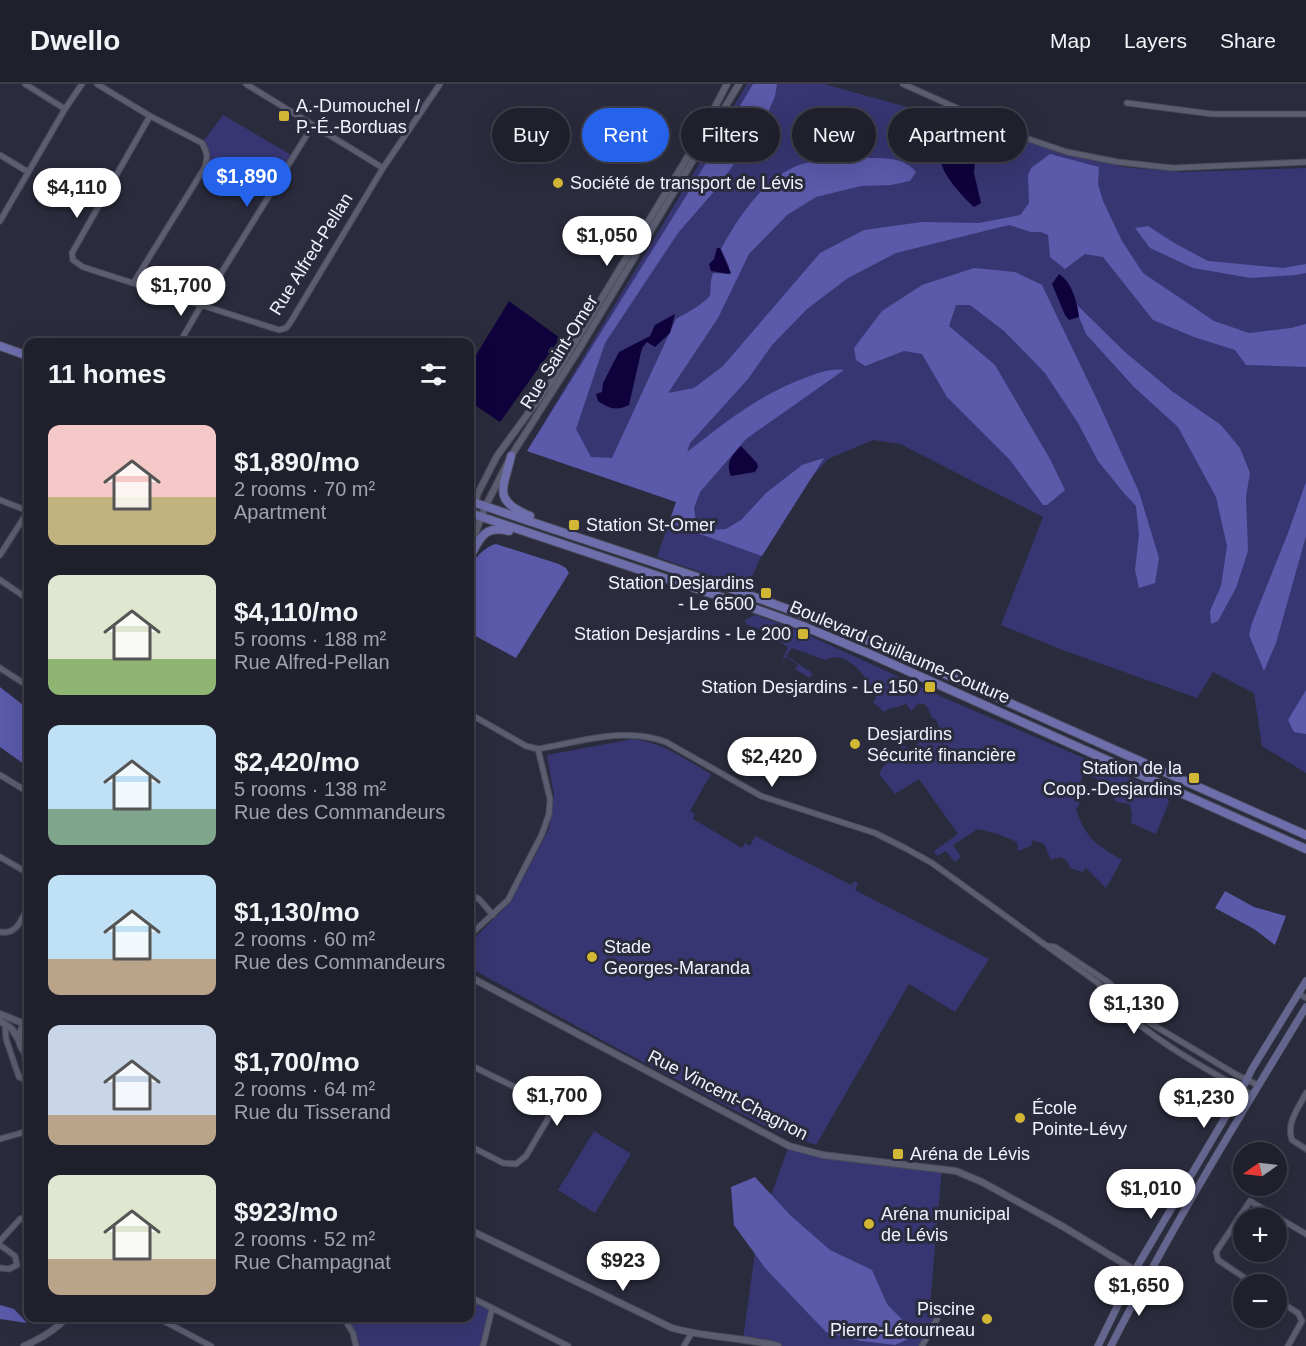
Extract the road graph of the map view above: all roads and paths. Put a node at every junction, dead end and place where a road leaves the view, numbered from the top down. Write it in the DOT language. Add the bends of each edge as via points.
graph roads {
  1 [pos="26,84"];
  2 [pos="82,84"];
  3 [pos="97,84"];
  4 [pos="246,84"];
  5 [pos="440,84"];
  6 [pos="728,84"];
  7 [pos="739,84"];
  8 [pos="903,84"];
  9 [pos="1127,103"];
  10 [pos="65,109"];
  11 [pos="1306,114"];
  12 [pos="150,116"];
  13 [pos="313,125"];
  14 [pos="0,155"];
  15 [pos="1306,162"];
  16 [pos="383,168"];
  17 [pos="28,172"];
  18 [pos="0,221"];
  19 [pos="134,282"];
  20 [pos="202,304"];
  21 [pos="182,338"];
  22 [pos="0,346"];
  23 [pos="24,355"];
  24 [pos="511,456"];
  25 [pos="474,498"];
  26 [pos="0,500"];
  27 [pos="474,503"];
  28 [pos="485,507"];
  29 [pos="24,509"];
  30 [pos="474,516"];
  31 [pos="24,517"];
  32 [pos="481,517"];
  33 [pos="548,527"];
  34 [pos="474,537"];
  35 [pos="544,539"];
  36 [pos="474,549"];
  37 [pos="0,555"];
  38 [pos="0,580"];
  39 [pos="24,596"];
  40 [pos="0,668"];
  41 [pos="24,683"];
  42 [pos="474,716"];
  43 [pos="538,749"];
  44 [pos="0,775"];
  45 [pos="24,790"];
  46 [pos="1306,836"];
  47 [pos="1306,849"];
  48 [pos="0,856"];
  49 [pos="24,871"];
  50 [pos="474,896"];
  51 [pos="24,915"];
  52 [pos="493,915"];
  53 [pos="0,932"];
  54 [pos="474,932"];
  55 [pos="1048,946"];
  56 [pos="474,978"];
  57 [pos="1306,981"];
  58 [pos="1298,993"];
  59 [pos="1306,998"];
  60 [pos="1306,1007"];
  61 [pos="0,1014"];
  62 [pos="3,1022"];
  63 [pos="24,1022"];
  64 [pos="24,1027"];
  65 [pos="18,1039"];
  66 [pos="24,1049"];
  67 [pos="474,1067"];
  68 [pos="24,1079"];
  69 [pos="1246,1080"];
  70 [pos="1258,1085"];
  71 [pos="1242,1089"];
  72 [pos="1306,1093"];
  73 [pos="1252,1095"];
  74 [pos="24,1132"];
  75 [pos="0,1139"];
  76 [pos="474,1148"];
  77 [pos="1306,1149"];
  78 [pos="24,1218"];
  79 [pos="474,1232"];
  80 [pos="1306,1234"];
  81 [pos="0,1243"];
  82 [pos="0,1268"];
  83 [pos="1135,1270"];
  84 [pos="1239,1274"];
  85 [pos="1146,1277"];
  86 [pos="474,1299"];
  87 [pos="1287,1306"];
  88 [pos="492,1309"];
  89 [pos="937,1319"];
  90 [pos="62,1322"];
  91 [pos="165,1322"];
  92 [pos="346,1322"];
  93 [pos="691,1334"];
  94 [pos="743,1343"];
  95 [pos="24,1346"];
  96 [pos="211,1346"];
  97 [pos="356,1346"];
  98 [pos="483,1346"];
  99 [pos="568,1346"];
  100 [pos="684,1346"];
  101 [pos="778,1346"];
  102 [pos="922,1346"];
  103 [pos="1098,1346"];
  104 [pos="1111,1346"];
  105 [pos="1288,1346"];
  1 -- 10 [label="street"];
  2 -- 10 [label="street"];
  3 -- 12 [label="street"];
  4 -- 13 [label="street"];
  5 -- 16 [label="street, Rue Alfred-Pellan"];
  6 -- 25 [label="street, Rue Saint-Omer" via="551,382 497,456"];
  7 -- 24 [label="street, Rue Saint-Omer"];
  8 -- 15 [label="street" via="1017,135 1067,152 1118,162 1173,168"];
  9 -- 11 [label="street" via="1212,114"];
  10 -- 17 [label="street"];
  12 -- 19 [label="street" via="201,143 207,158"];
  12 -- 19 [label="street, Rue Alfred-Pellan" via="72,253 73,260 83,267"];
  13 -- 16 [label="street"];
  13 -- 20 [label="street"];
  14 -- 17 [label="street"];
  16 -- 20 [label="street, Rue Alfred-Pellan" via="286,328 279,330"];
  17 -- 18 [label="street"];
  19 -- 20 [label="street, Rue Alfred-Pellan"];
  20 -- 21 [label="street"];
  22 -- 23 [label="main road"];
  24 -- 28 [label="street, Rue Saint-Omer"];
  24 -- 33 [label="main road" via="503,482 505,498 510,506"];
  26 -- 29 [label="street"];
  27 -- 28 [label="main road, Boulevard Guillaume-Couture"];
  28 -- 32 [label="street, Rue Saint-Omer"];
  28 -- 33 [label="main road, Boulevard Guillaume-Couture"];
  30 -- 32 [label="main road, Boulevard Guillaume-Couture"];
  31 -- 37 [label="street"];
  32 -- 34 [label="street, Rue Saint-Omer"];
  32 -- 35 [label="main road, Boulevard Guillaume-Couture"];
  33 -- 46 [label="main road, Boulevard Guillaume-Couture" via="739,590 875,643"];
  35 -- 36 [label="main road" via="494,530 480,537"];
  35 -- 47 [label="main road, Boulevard Guillaume-Couture" via="806,627"];
  38 -- 39 [label="street"];
  40 -- 41 [label="street"];
  42 -- 43 [label="street"];
  43 -- 52 [label="street" via="548,788 549,814 508,900"];
  43 -- 55 [label="street" via="617,736 650,736 666,742 761,796 875,833 904,848 932,863"];
  44 -- 45 [label="street"];
  48 -- 49 [label="street"];
  50 -- 52 [label="street"];
  51 -- 53 [label="street" via="14,931"];
  52 -- 54 [label="street"];
  55 -- 69 [label="street" via="1108,982 1150,1023"];
  55 -- 71 [label="street" via="1098,983 1136,1022"];
  56 -- 83 [label="street, Rue Vincent-Chagnon" via="789,1146 823,1155 956,1171"];
  57 -- 58 [label="main road"];
  58 -- 59 [label="street"];
  58 -- 69 [label="main road"];
  60 -- 70 [label="main road"];
  61 -- 63 [label="street"];
  62 -- 65 [label="street"];
  62 -- 68 [label="street" via="19,1077"];
  64 -- 65 [label="street"];
  65 -- 66 [label="street"];
  67 -- 76 [label="street" via="539,1099 549,1117 526,1156 516,1164 503,1163"];
  69 -- 70 [label="street"];
  69 -- 71 [label="main road"];
  70 -- 73 [label="main road"];
  71 -- 73 [label="street"];
  71 -- 83 [label="main road"];
  72 -- 77 [label="street" via="1289,1131 1292,1140"];
  73 -- 85 [label="main road"];
  74 -- 75 [label="street"];
  78 -- 81 [label="street"];
  79 -- 93 [label="street" via="656,1321"];
  80 -- 84 [label="street" via="1250,1201 1216,1252 1218,1260"];
  81 -- 82 [label="street" via="15,1256 17,1265"];
  83 -- 85 [label="street, Rue Vincent-Chagnon"];
  83 -- 103 [label="main road"];
  85 -- 104 [label="main road"];
  86 -- 88 [label="street"];
  87 -- 105 [label="street" via="1302,1321"];
  88 -- 98 [label="street"];
  88 -- 99 [label="street"];
  89 -- 102 [label="street"];
  90 -- 95 [label="street"];
  91 -- 96 [label="street"];
  92 -- 97 [label="street"];
  93 -- 94 [label="street"];
  93 -- 100 [label="street"];
  94 -- 101 [label="street"];
}
